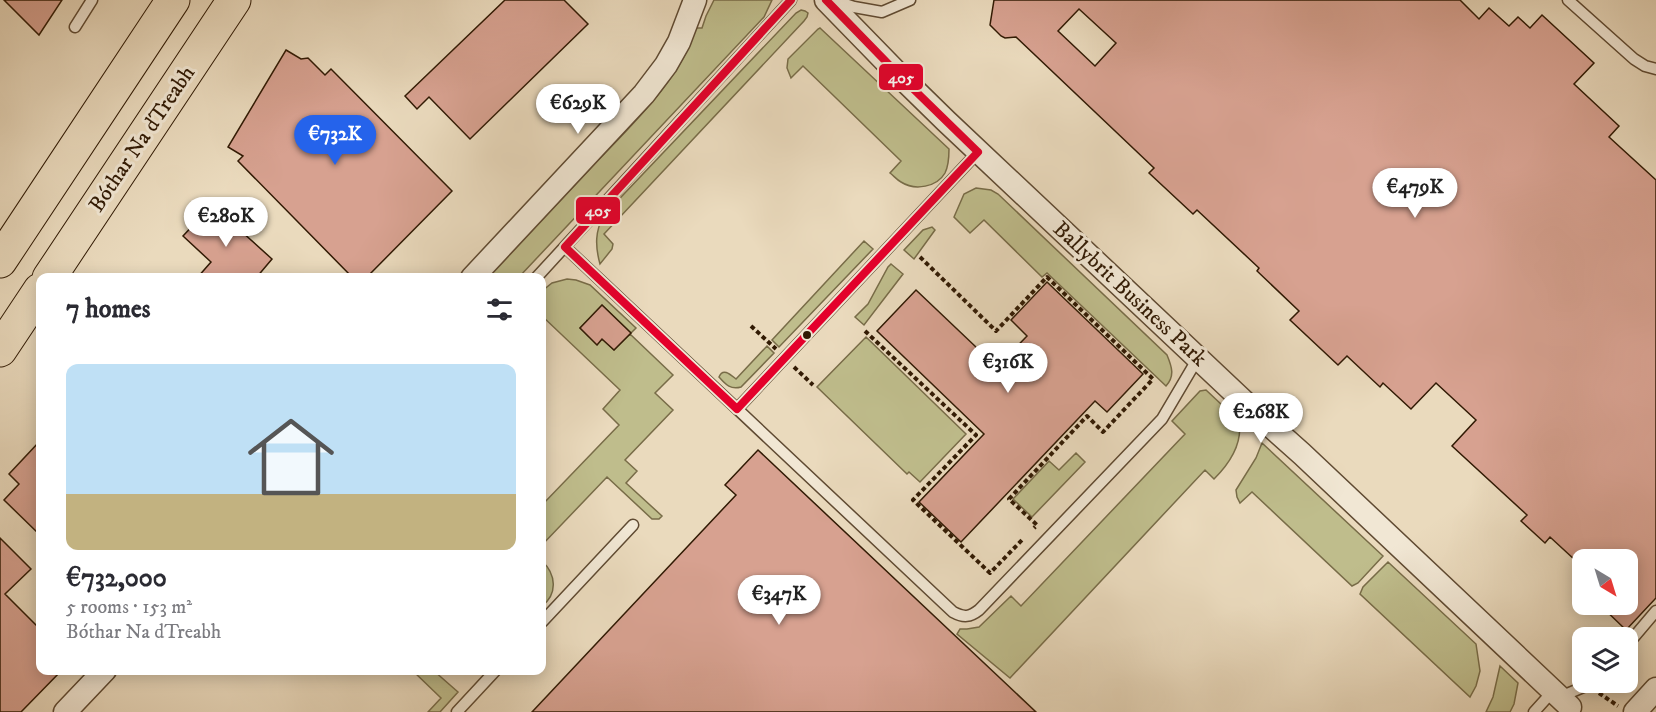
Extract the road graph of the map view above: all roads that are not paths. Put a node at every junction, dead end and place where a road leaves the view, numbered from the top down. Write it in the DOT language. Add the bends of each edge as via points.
graph roads {
  1 [pos="92,0"];
  2 [pos="150,0"];
  3 [pos="174,0"];
  4 [pos="695,0"];
  5 [pos="791,0"];
  6 [pos="826,0"];
  7 [pos="833,0"];
  8 [pos="910,0"];
  9 [pos="1568,0"];
  10 [pos="235,9"];
  11 [pos="75,27"];
  12 [pos="1656,69"];
  13 [pos="978,152"];
  14 [pos="52,182"];
  15 [pos="565,247"];
  16 [pos="0,261"];
  17 [pos="52,273"];
  18 [pos="477,273"];
  19 [pos="542,273"];
  20 [pos="36,296"];
  21 [pos="0,350"];
  22 [pos="1198,358"];
  23 [pos="737,409"];
  24 [pos="633,525"];
  25 [pos="1656,611"];
  26 [pos="546,618"];
  27 [pos="1638,632"];
  28 [pos="100,675"];
  29 [pos="491,675"];
  30 [pos="1656,689"];
  31 [pos="1572,692"];
  32 [pos="1561,698"];
  33 [pos="66,712"];
  34 [pos="457,712"];
  35 [pos="1534,712"];
  36 [pos="1635,712"];
  1 -- 11 [label="lane"];
  2 -- 14 [label="highway"];
  3 -- 14 [label="highway"];
  4 -- 18 [label="street" via="679,42 644,94"];
  5 -- 15 [label="lane"];
  6 -- 13 [label="street, Ballybrit Business Park"];
  7 -- 8 [label="lane" via="882,12"];
  9 -- 12 [label="lane" via="1634,59"];
  10 -- 17 [label="highway, Bóthar Na dTreabh" via="183,77"];
  13 -- 22 [label="street, Ballybrit Business Park"];
  13 -- 23 [label="lane"];
  14 -- 16 [label="highway"];
  15 -- 19 [label="lane"];
  15 -- 23 [label="lane"];
  20 -- 21 [label="highway"];
  22 -- 23 [label="lane" via="1162,419 972,616 962,617 953,612"];
  22 -- 32 [label="street, Ballybrit Business Park"];
  24 -- 26 [label="lane"];
  25 -- 27 [label="lane"];
  28 -- 33 [label="street"];
  29 -- 34 [label="lane"];
  30 -- 36 [label="street"];
  31 -- 32 [label="lane"];
  32 -- 35 [label="lane"];
}
